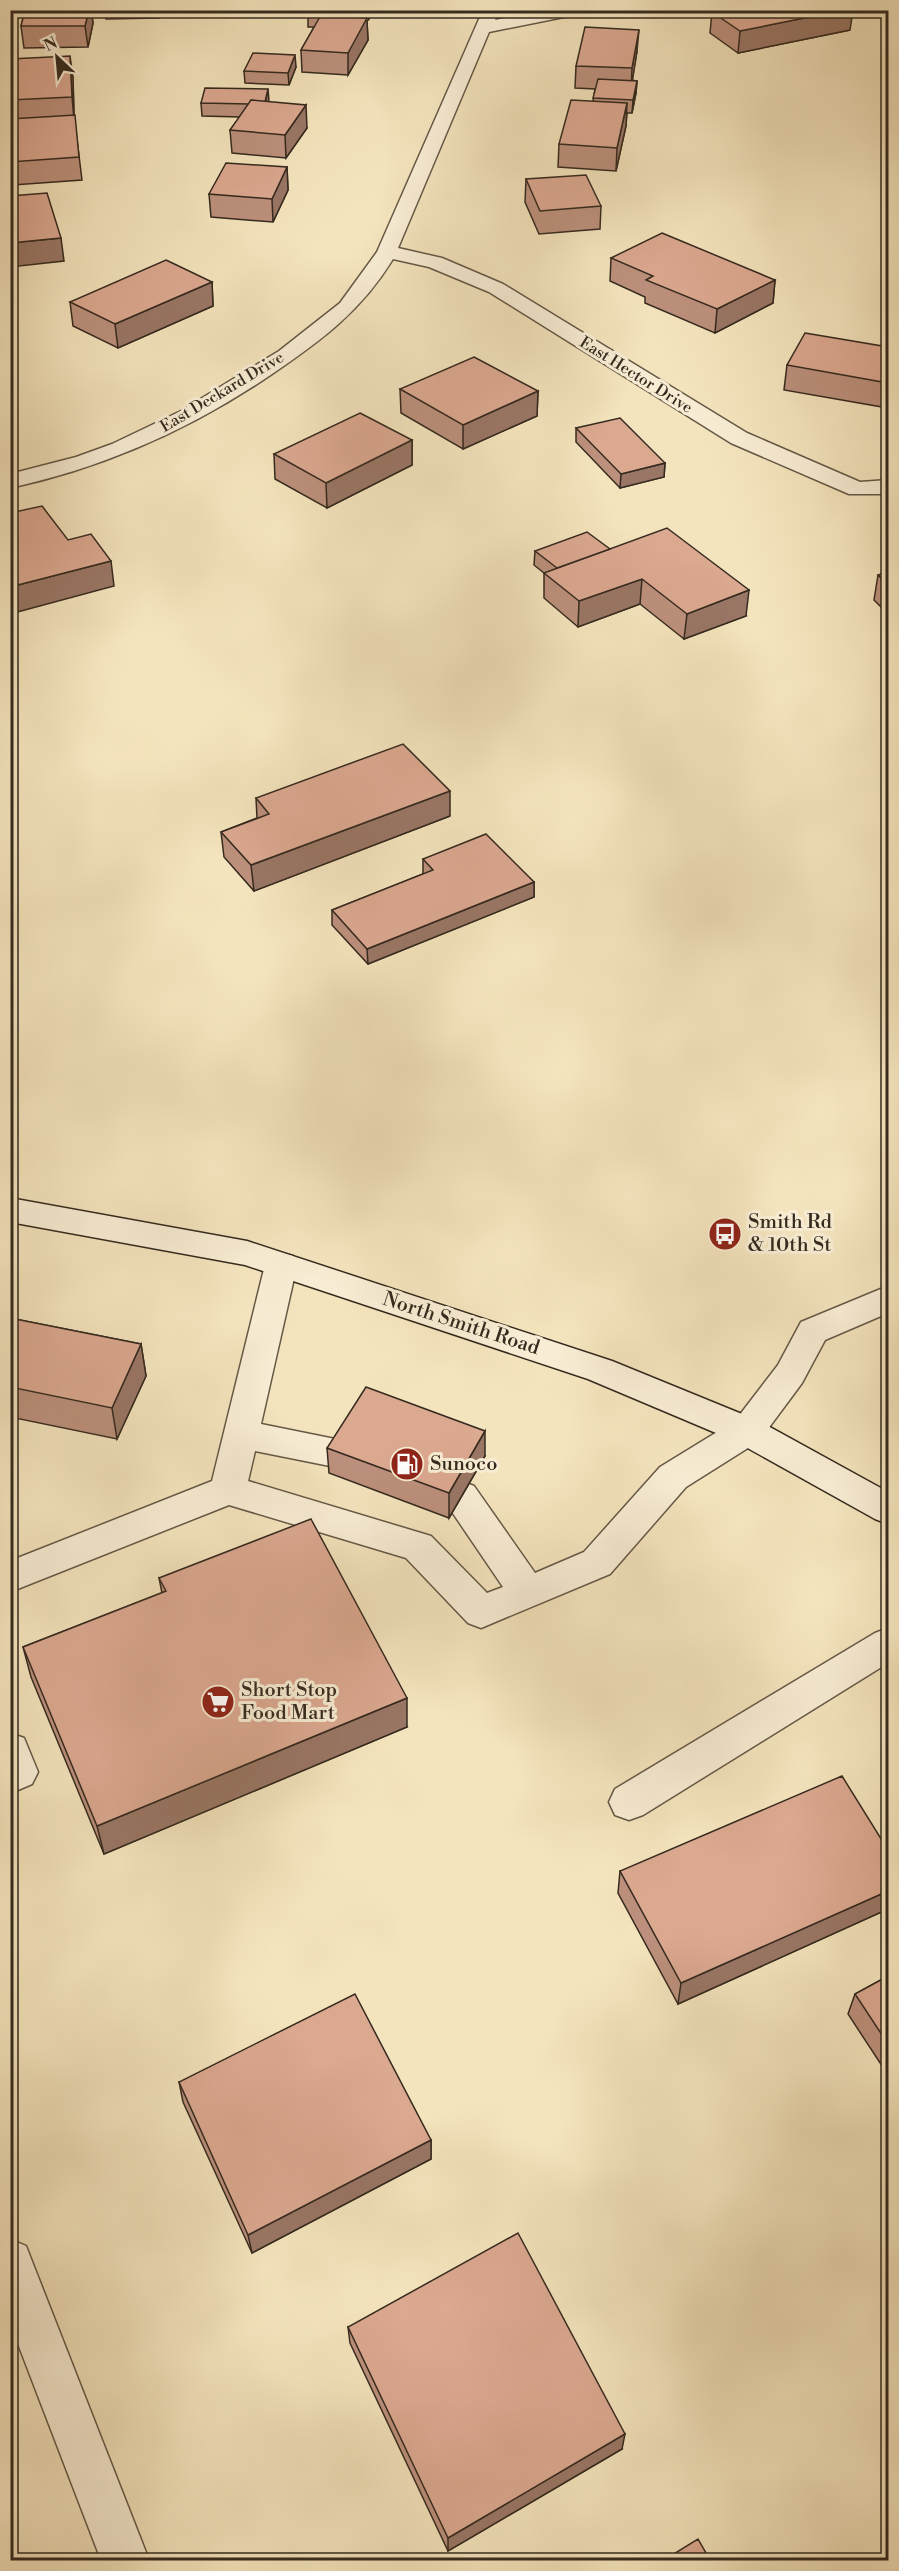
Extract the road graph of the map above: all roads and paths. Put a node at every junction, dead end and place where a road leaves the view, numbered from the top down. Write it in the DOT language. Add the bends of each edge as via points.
graph roads {
  1 [pos="574,10"];
  2 [pos="487,19"];
  3 [pos="387,252"];
  4 [pos="10,481"];
  5 [pos="888,487"];
  6 [pos="10,1210"];
  7 [pos="281,1265"];
  8 [pos="888,1299"];
  9 [pos="747,1431"];
  10 [pos="242,1434"];
  11 [pos="340,1454"];
  12 [pos="228,1490"];
  13 [pos="461,1496"];
  14 [pos="888,1509"];
  15 [pos="10,1577"];
  16 [pos="528,1593"];
  17 [pos="888,1644"];
  18 [pos="629,1802"];
  19 [pos="10,2262"];
  20 [pos="125,2560"];
  1 -- 2 [label="street"];
  2 -- 3 [label="street, East Deckard Drive"];
  3 -- 4 [label="street, East Deckard Drive" via="346,308 254,377 114,451 67,468"];
  3 -- 5 [label="street, East Hector Drive" via="435,262 519,300 739,438 856,489"];
  6 -- 7 [label="street, North Smith Road" via="247,1253"];
  7 -- 9 [label="street, North Smith Road" via="600,1370"];
  7 -- 10 [label="street"];
  8 -- 9 [label="street" via="813,1331 790,1374"];
  9 -- 14 [label="street, North Smith Road"];
  9 -- 16 [label="street" via="674,1477 597,1563"];
  10 -- 11 [label="street"];
  10 -- 12 [label="street"];
  12 -- 15 [label="street"];
  12 -- 16 [label="street" via="417,1548 481,1612"];
  13 -- 16 [label="street"];
  17 -- 18 [label="street"];
  19 -- 20 [label="street"];
}
